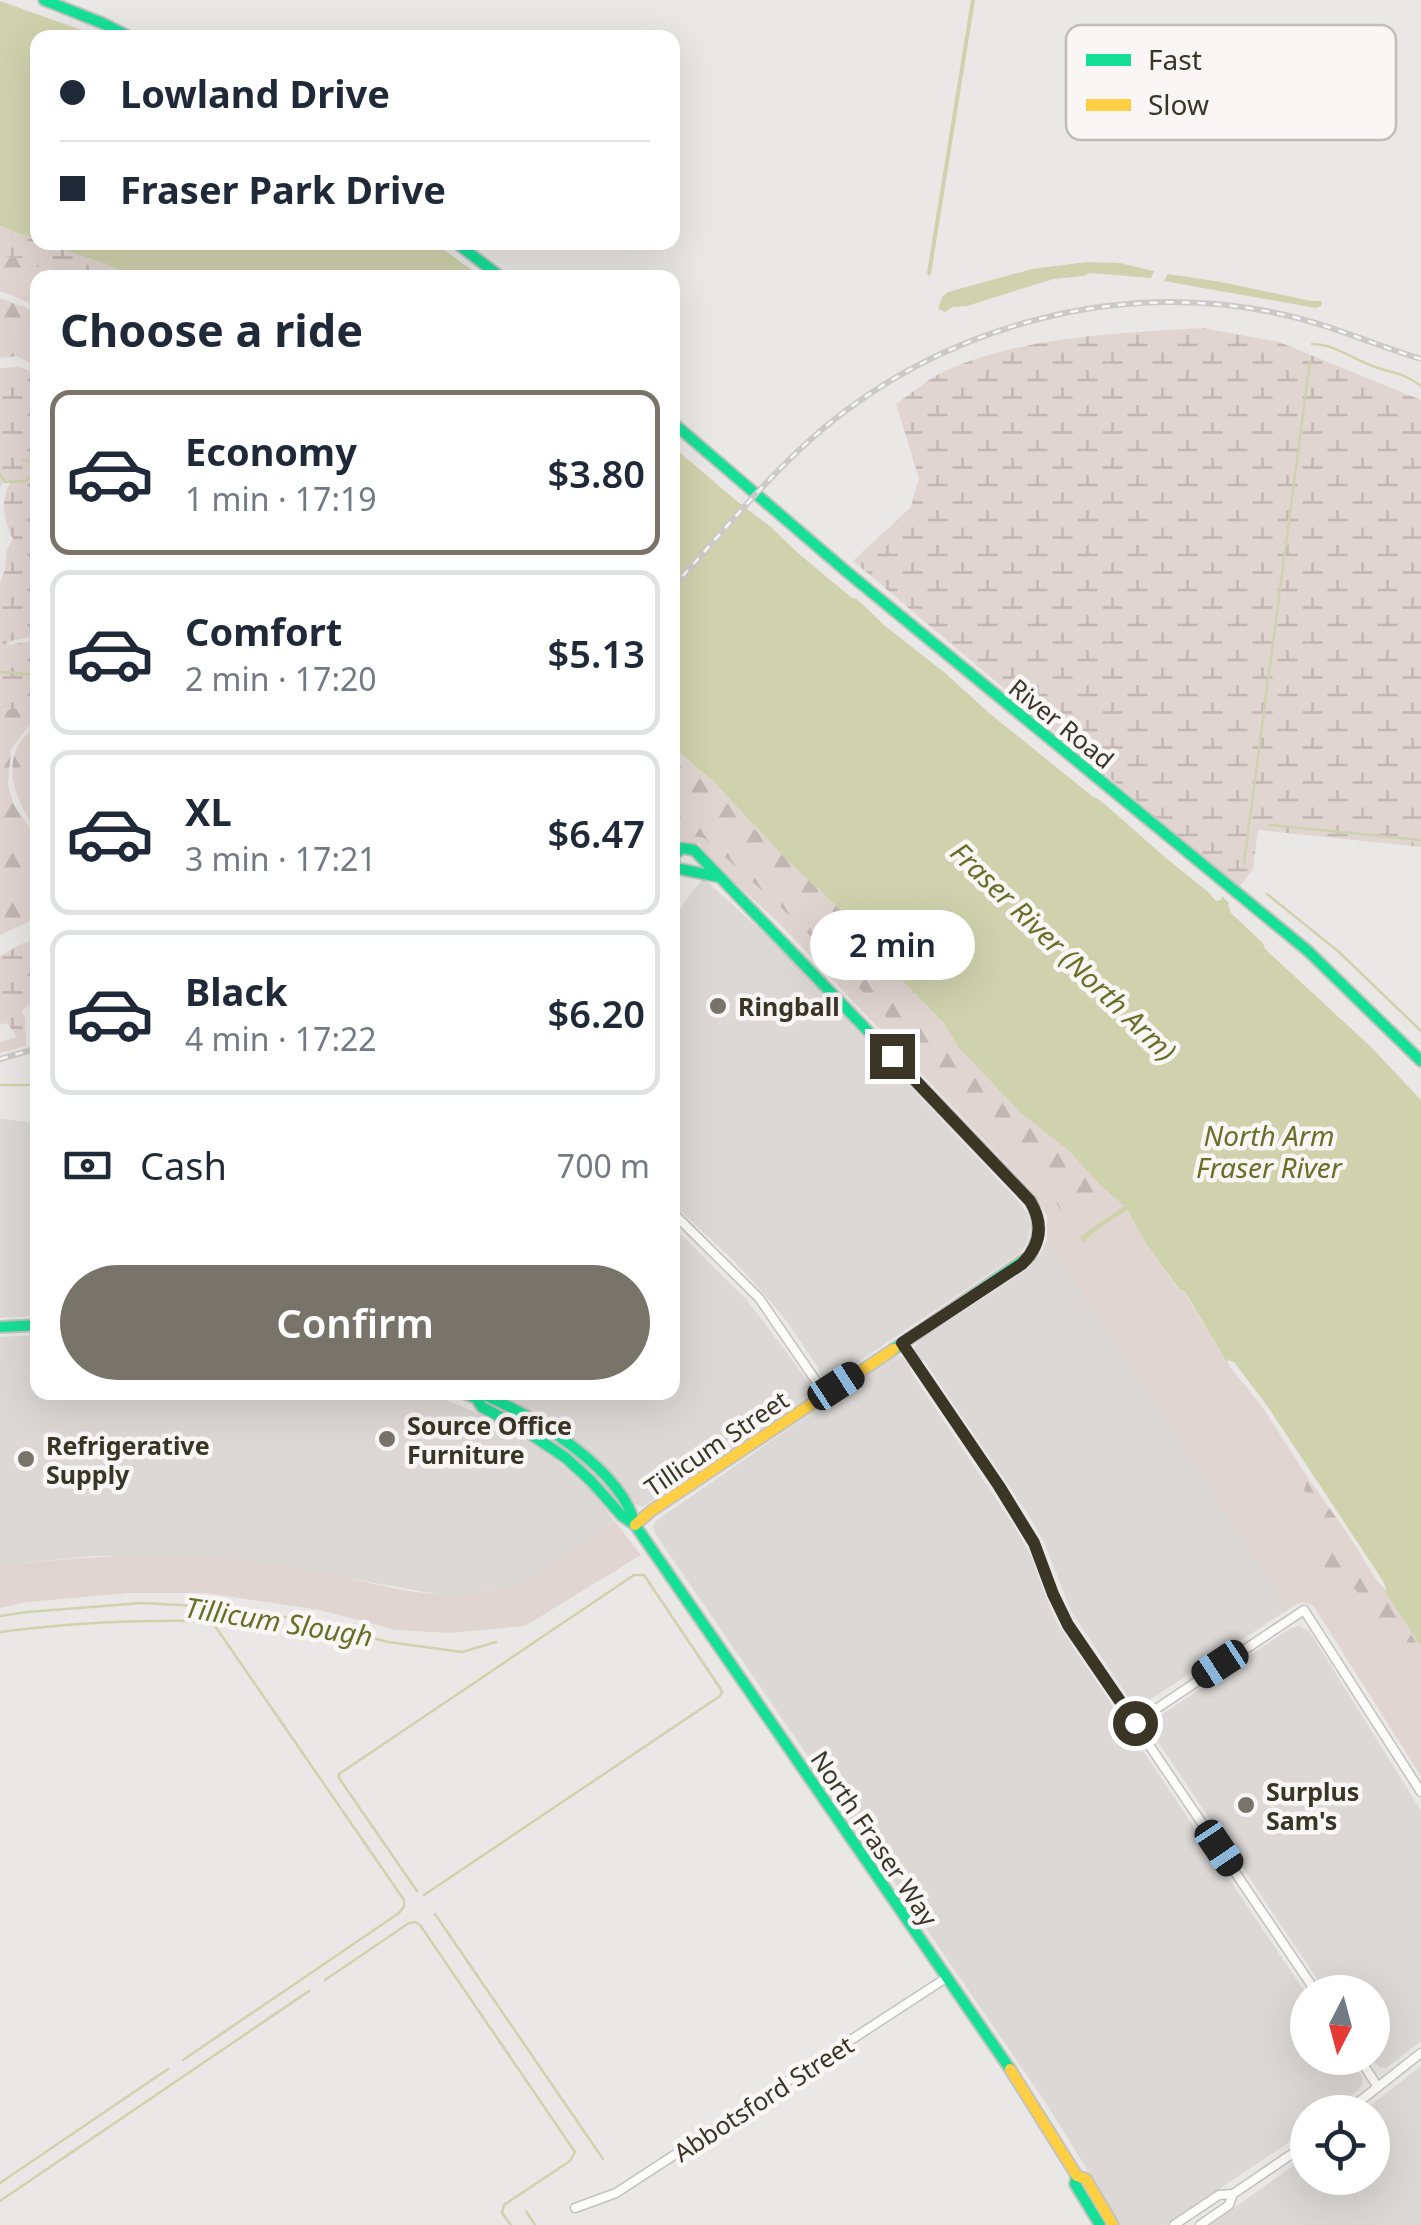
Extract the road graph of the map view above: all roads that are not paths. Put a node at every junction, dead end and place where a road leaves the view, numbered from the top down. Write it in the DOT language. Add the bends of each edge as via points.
graph roads {
  1 [pos="44,0"];
  2 [pos="117,30"];
  3 [pos="465,250"];
  4 [pos="492,270"];
  5 [pos="680,429"];
  6 [pos="719,878"];
  7 [pos="1421,1061"];
  8 [pos="680,1220"];
  9 [pos="30,1325"];
  10 [pos="0,1327"];
  11 [pos="902,1343"];
  12 [pos="825,1394"];
  13 [pos="478,1400"];
  14 [pos="635,1525"];
  15 [pos="1135,1723"];
  16 [pos="1421,1792"];
  17 [pos="1305,1975"];
  18 [pos="946,1978"];
  19 [pos="1421,2053"];
  20 [pos="1370,2075"];
  21 [pos="1378,2087"];
  22 [pos="1368,2095"];
  23 [pos="1290,2154"];
  24 [pos="1077,2176"];
  25 [pos="1233,2194"];
  26 [pos="575,2208"];
  27 [pos="1100,2225"];
  28 [pos="1113,2225"];
  29 [pos="1174,2225"];
  30 [pos="1200,2225"];
  1 -- 2 [label="street"];
  3 -- 4 [label="street"];
  5 -- 7 [label="street, River Road" via="1308,951"];
  6 -- 11 [label="street, Tillicum Street" via="1030,1201 1039,1218 1038,1240 1022,1264"];
  8 -- 12 [label="street" via="758,1298"];
  9 -- 10 [label="street"];
  11 -- 12 [label="street, Tillicum Street"];
  11 -- 15 [label="street" via="1034,1543 1068,1625"];
  12 -- 14 [label="street, Tillicum Street"];
  13 -- 14 [label="street, North Fraser Way" via="557,1450"];
  14 -- 18 [label="street, North Fraser Way"];
  15 -- 16 [label="street" via="1304,1610"];
  15 -- 17 [label="street"];
  18 -- 24 [label="street, North Fraser Way"];
  18 -- 26 [label="street, Abbotsford Street" via="616,2194"];
  19 -- 21 [label="street"];
  20 -- 21 [label="street"];
  21 -- 22 [label="street"];
  23 -- 25 [label="street"];
  24 -- 27 [label="street, North Fraser Way" via="1075,2184"];
  24 -- 28 [label="street, North Fraser Way" via="1086,2179"];
  25 -- 29 [label="street" via="1219,2195"];
  25 -- 30 [label="street" via="1229,2205"];
}
